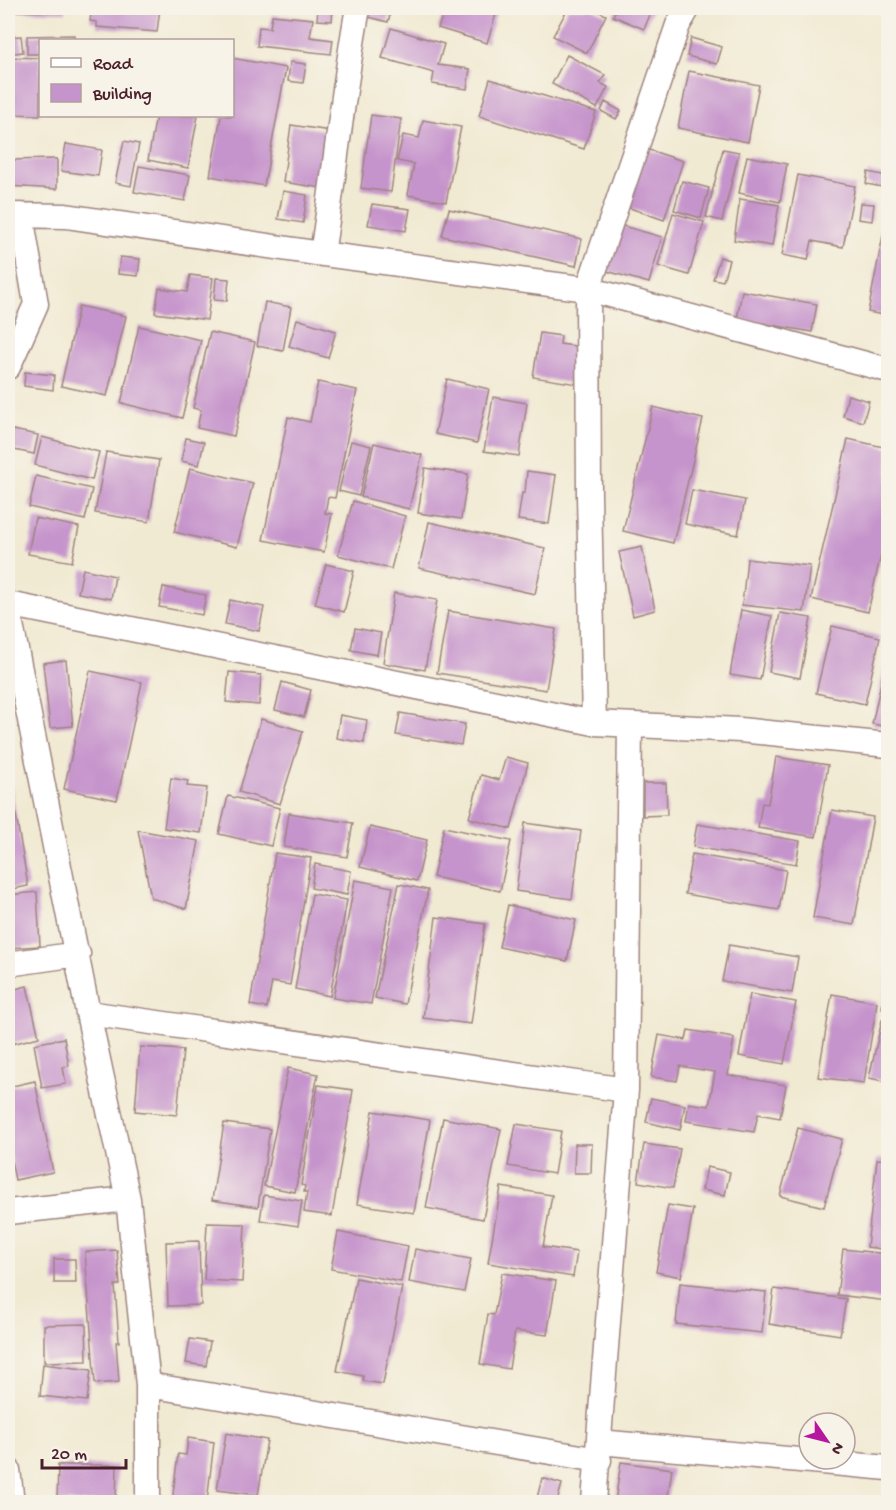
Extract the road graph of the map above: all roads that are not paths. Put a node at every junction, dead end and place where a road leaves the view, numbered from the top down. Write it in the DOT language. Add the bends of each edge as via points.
graph roads {
  1 [pos="358,8"];
  2 [pos="688,8"];
  3 [pos="14,215"];
  4 [pos="322,254"];
  5 [pos="588,289"];
  6 [pos="8,367"];
  7 [pos="888,370"];
  8 [pos="8,604"];
  9 [pos="8,609"];
  10 [pos="594,723"];
  11 [pos="630,725"];
  12 [pos="888,745"];
  13 [pos="78,954"];
  14 [pos="8,964"];
  15 [pos="88,1013"];
  16 [pos="626,1089"];
  17 [pos="128,1199"];
  18 [pos="8,1212"];
  19 [pos="148,1385"];
  20 [pos="599,1451"];
  21 [pos="888,1468"];
  22 [pos="8,1470"];
  23 [pos="12,1503"];
  24 [pos="148,1503"];
  25 [pos="594,1503"];
  1 -- 4 [label="street"];
  2 -- 5 [label="street" via="678,25"];
  3 -- 4 [label="street" via="66,216"];
  3 -- 6 [label="street" via="36,304"];
  4 -- 5 [label="street"];
  5 -- 7 [label="street"];
  5 -- 10 [label="street"];
  8 -- 10 [label="street"];
  9 -- 13 [label="street"];
  10 -- 11 [label="street"];
  11 -- 12 [label="street" via="740,730"];
  11 -- 16 [label="street"];
  13 -- 14 [label="street"];
  13 -- 15 [label="street"];
  15 -- 16 [label="street"];
  15 -- 17 [label="street"];
  16 -- 20 [label="street"];
  17 -- 18 [label="street"];
  17 -- 19 [label="street"];
  19 -- 20 [label="street"];
  19 -- 24 [label="street"];
  20 -- 21 [label="street"];
  20 -- 25 [label="street"];
  22 -- 23 [label="street"];
}
